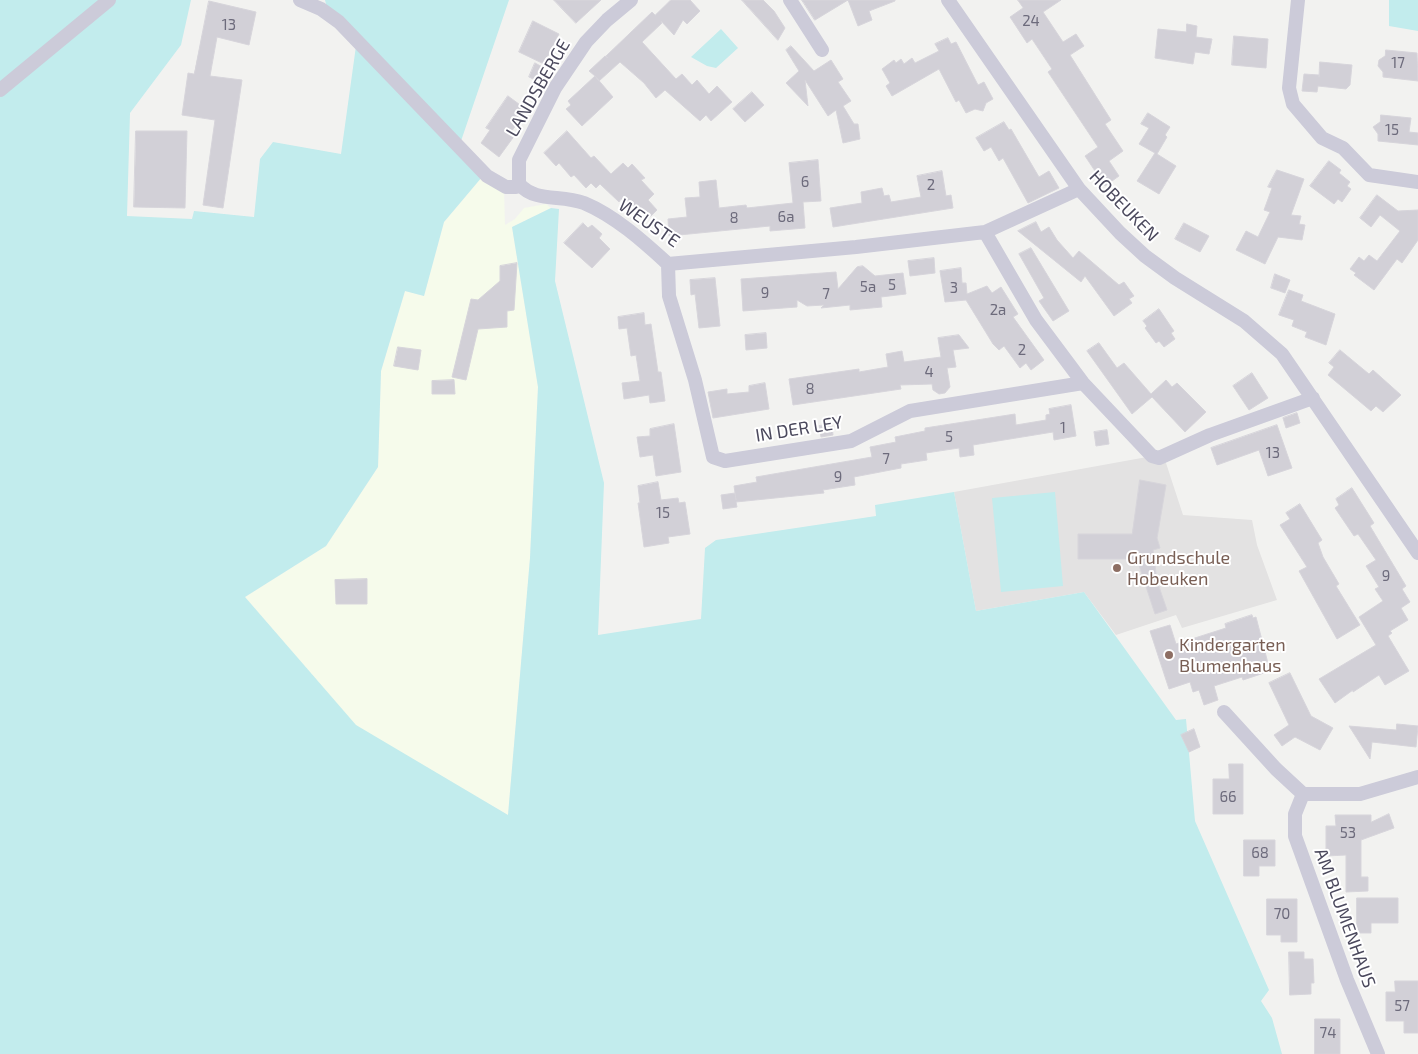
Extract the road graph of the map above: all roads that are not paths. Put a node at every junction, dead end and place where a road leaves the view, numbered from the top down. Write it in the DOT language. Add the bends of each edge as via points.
graph roads {
  1 [pos="109,0"];
  2 [pos="300,0"];
  3 [pos="631,0"];
  4 [pos="790,0"];
  5 [pos="948,0"];
  6 [pos="1298,0"];
  7 [pos="822,50"];
  8 [pos="0,90"];
  9 [pos="1418,182"];
  10 [pos="519,184"];
  11 [pos="1079,189"];
  12 [pos="985,232"];
  13 [pos="668,264"];
  14 [pos="1083,383"];
  15 [pos="1313,398"];
  16 [pos="1418,553"];
  17 [pos="1224,712"];
  18 [pos="1418,777"];
  19 [pos="1303,794"];
  20 [pos="1378,1054"];
  1 -- 8 [label="street"];
  2 -- 10 [label="street, WEUSTE" via="339,22 487,176 506,187"];
  3 -- 10 [label="street, LANDSBERGE" via="586,42 563,76 519,160"];
  4 -- 7 [label="street"];
  5 -- 11 [label="street, HOBEUKEN"];
  6 -- 9 [label="street" via="1289,88 1294,104 1322,138 1343,148 1369,176"];
  10 -- 13 [label="street, WEUSTE" via="527,193 568,199 600,211"];
  11 -- 12 [label="street, WEUSTE"];
  11 -- 15 [label="street, HOBEUKEN" via="1145,256 1262,334 1282,354"];
  12 -- 13 [label="street, WEUSTE"];
  12 -- 14 [label="street" via="1036,320"];
  13 -- 14 [label="street, IN DER LEY" via="669,296 695,380 713,457 725,460 851,441 910,411"];
  14 -- 15 [label="street" via="1152,456 1159,458 1210,435"];
  15 -- 16 [label="street, HOBEUKEN"];
  17 -- 19 [label="street"];
  18 -- 19 [label="street" via="1360,794"];
  19 -- 20 [label="street, AM BLUMENHAUS" via="1295,814 1295,836 1347,980"];
}
